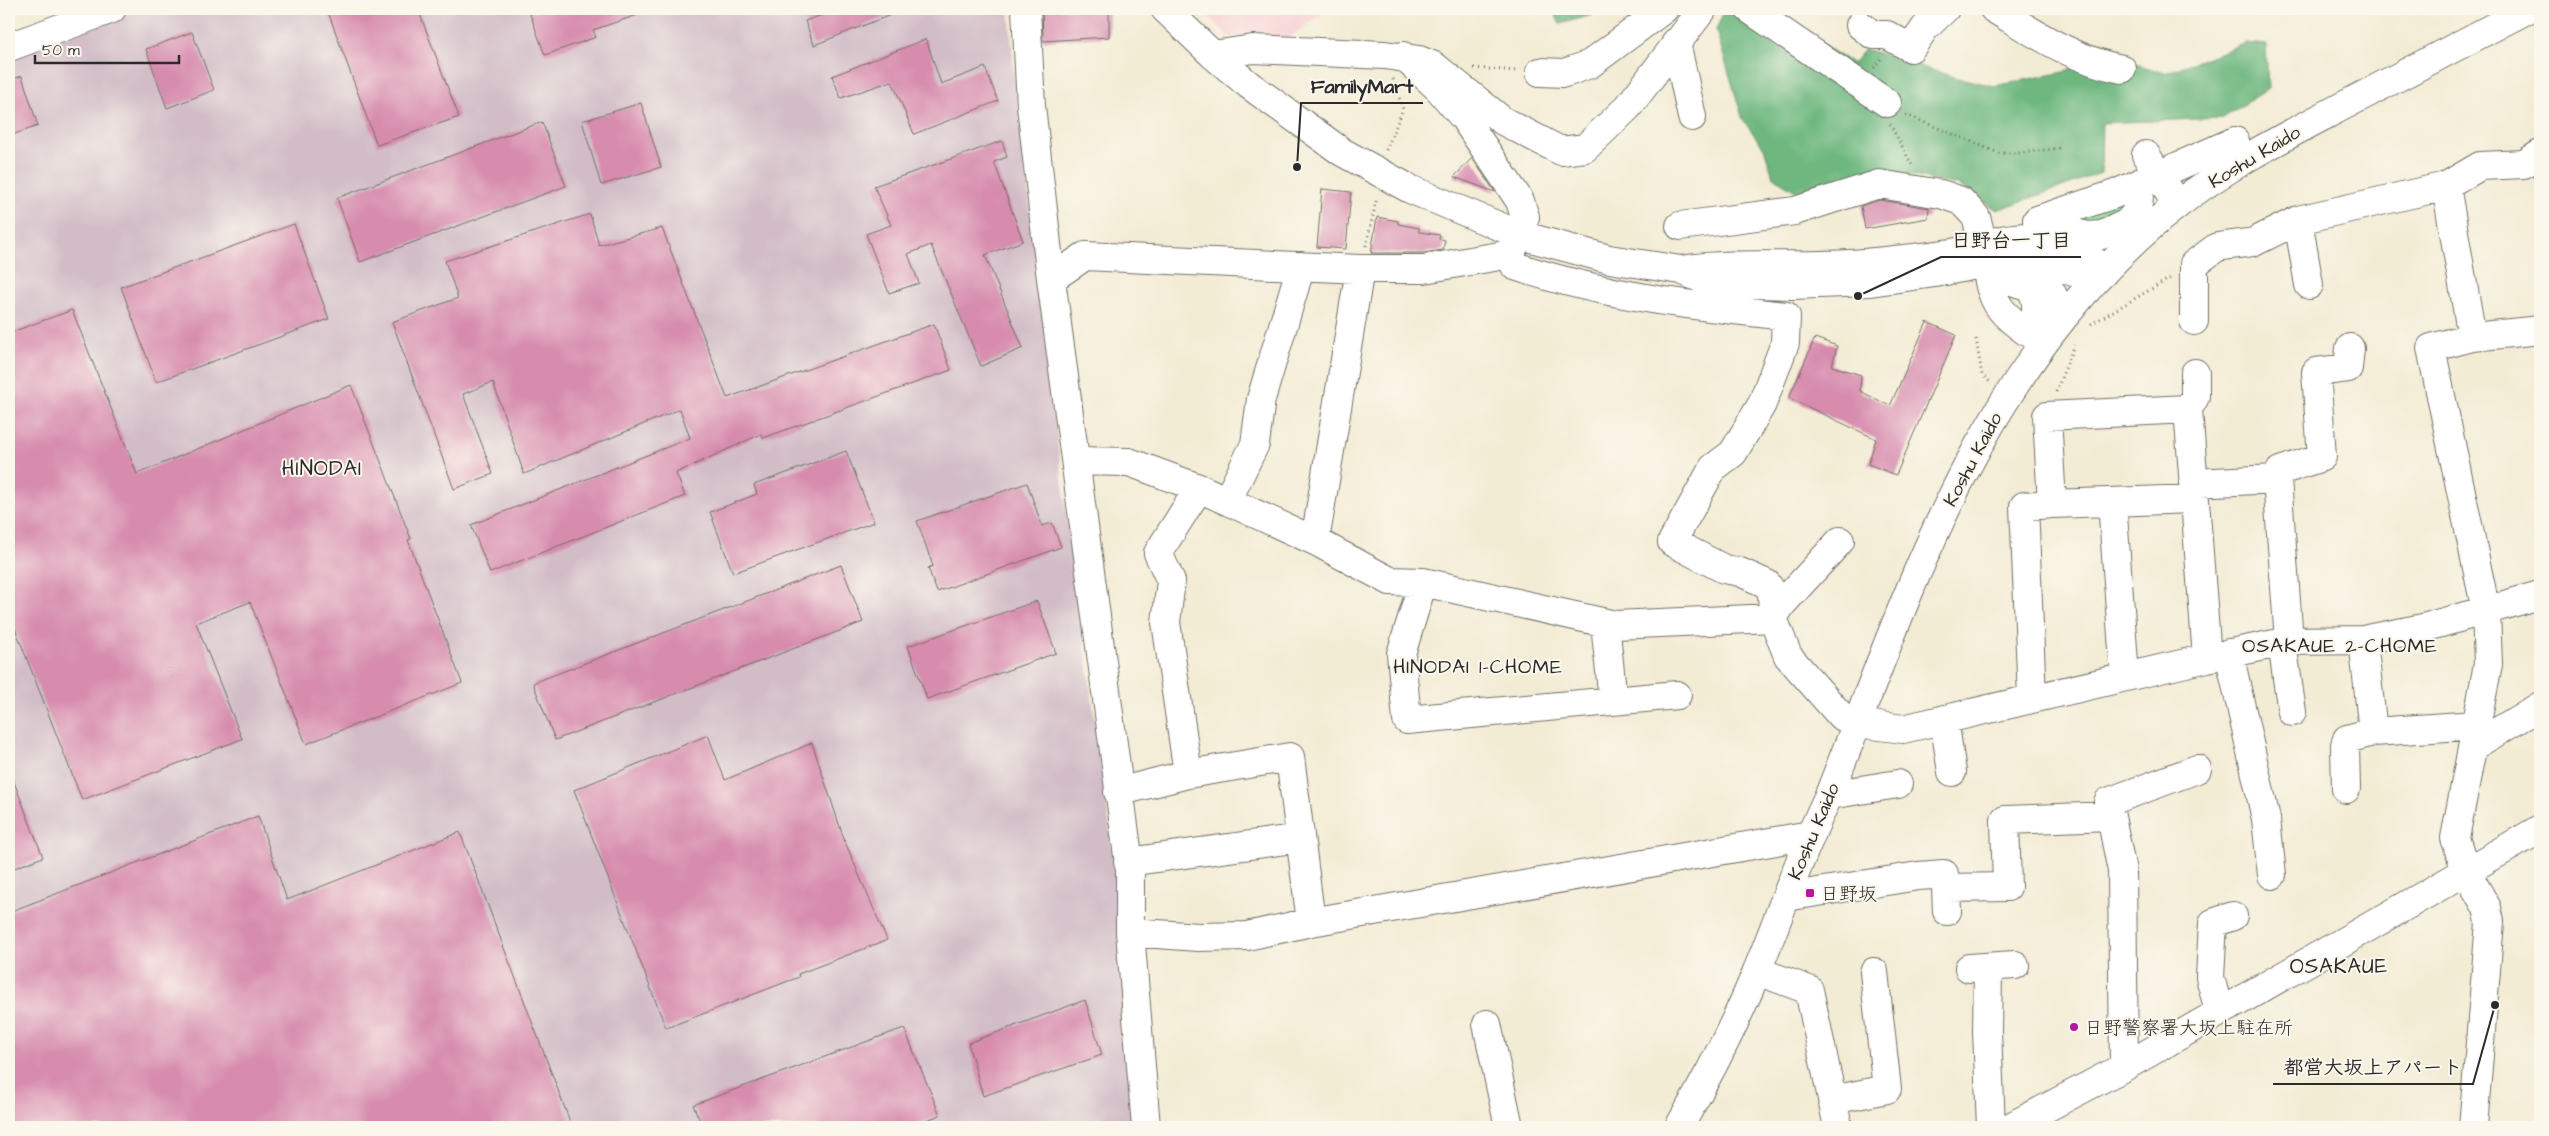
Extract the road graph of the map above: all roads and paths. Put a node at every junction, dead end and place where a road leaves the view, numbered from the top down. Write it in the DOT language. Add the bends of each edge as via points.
graph roads {
  1 [pos="112,9"];
  2 [pos="1026,9"];
  3 [pos="1165,9"];
  4 [pos="1664,9"];
  5 [pos="1703,9"];
  6 [pos="1749,9"];
  7 [pos="1945,9"];
  8 [pos="1994,9"];
  9 [pos="2528,9"];
  10 [pos="84,14"];
  11 [pos="1860,25"];
  12 [pos="11,40"];
  13 [pos="1676,42"];
  14 [pos="1213,55"];
  15 [pos="1394,55"];
  16 [pos="1472,68"];
  17 [pos="2122,69"];
  18 [pos="1540,72"];
  19 [pos="1887,104"];
  20 [pos="1692,117"];
  21 [pos="2235,142"];
  22 [pos="2062,148"];
  23 [pos="1385,151"];
  24 [pos="2540,154"];
  25 [pos="2446,186"];
  26 [pos="1926,192"];
  27 [pos="1377,198"];
  28 [pos="2177,205"];
  29 [pos="2298,220"];
  30 [pos="1680,226"];
  31 [pos="1516,245"];
  32 [pos="1987,262"];
  33 [pos="2194,264"];
  34 [pos="1301,266"];
  35 [pos="1360,269"];
  36 [pos="2103,273"];
  37 [pos="1051,279"];
  38 [pos="2309,285"];
  39 [pos="2194,321"];
  40 [pos="2087,326"];
  41 [pos="2540,330"];
  42 [pos="2047,336"];
  43 [pos="2472,337"];
  44 [pos="1976,339"];
  45 [pos="2076,339"];
  46 [pos="2350,348"];
  47 [pos="2195,373"];
  48 [pos="1992,383"];
  49 [pos="2188,409"];
  50 [pos="2047,416"];
  51 [pos="1076,461"];
  52 [pos="2277,479"];
  53 [pos="1200,488"];
  54 [pos="2194,491"];
  55 [pos="1227,501"];
  56 [pos="2112,502"];
  57 [pos="2052,504"];
  58 [pos="1315,541"];
  59 [pos="1840,541"];
  60 [pos="1423,582"];
  61 [pos="2540,595"];
  62 [pos="2486,611"];
  63 [pos="1773,618"];
  64 [pos="1606,623"];
  65 [pos="2363,640"];
  66 [pos="2285,642"];
  67 [pos="2218,656"];
  68 [pos="2125,676"];
  69 [pos="1677,695"];
  70 [pos="2032,698"];
  71 [pos="1613,701"];
  72 [pos="2540,706"];
  73 [pos="2292,712"];
  74 [pos="1944,719"];
  75 [pos="1857,723"];
  76 [pos="2373,732"];
  77 [pos="2474,736"];
  78 [pos="2197,769"];
  79 [pos="1952,772"];
  80 [pos="1188,774"];
  81 [pos="1898,784"];
  82 [pos="2346,789"];
  83 [pos="1118,792"];
  84 [pos="1829,795"];
  85 [pos="2110,816"];
  86 [pos="2540,829"];
  87 [pos="1810,835"];
  88 [pos="1300,838"];
  89 [pos="1128,862"];
  90 [pos="2466,871"];
  91 [pos="2272,875"];
  92 [pos="1786,897"];
  93 [pos="2233,916"];
  94 [pos="1311,922"];
  95 [pos="1130,932"];
  96 [pos="2015,965"];
  97 [pos="1757,971"];
  98 [pos="1873,972"];
  99 [pos="2219,1011"];
  100 [pos="1487,1024"];
  101 [pos="2124,1067"];
  102 [pos="1832,1100"];
  103 [pos="1146,1127"];
  104 [pos="1509,1127"];
  105 [pos="1679,1127"];
  106 [pos="1838,1127"];
  107 [pos="1991,1127"];
  108 [pos="2010,1127"];
  109 [pos="2473,1127"];
  1 -- 10 [label="street"];
  2 -- 37 [label="street" via="1031,106"];
  3 -- 14 [label="street"];
  4 -- 18 [label="street" via="1590,64 1565,72"];
  5 -- 13 [label="street"];
  6 -- 19 [label="street"];
  7 -- 11 [label="street" via="1925,28 1911,48 1887,35 1874,35"];
  8 -- 17 [label="street" via="2070,54"];
  9 -- 28 [label="street, Koshu Kaido" via="2280,139"];
  10 -- 12 [label="street"];
  13 -- 15 [label="street" via="1628,107 1585,148 1562,151 1503,121 1434,66"];
  13 -- 20 [label="street"];
  14 -- 15 [label="street" via="1253,49"];
  14 -- 31 [label="street" via="1342,152"];
  15 -- 23 [label="path" via="1403,109"];
  15 -- 31 [label="street" via="1439,89 1496,163 1524,213"];
  16 -- 18 [label="path"];
  19 -- 22 [label="path" via="1899,112 1999,153"];
  19 -- 26 [label="path" via="1888,119"];
  21 -- 28 [label="street" via="2148,170"];
  24 -- 25 [label="street" via="2524,164 2480,166"];
  25 -- 29 [label="street"];
  25 -- 43 [label="street"];
  26 -- 30 [label="street" via="1879,184 1794,211"];
  26 -- 32 [label="street" via="1961,200 1976,217"];
  27 -- 35 [label="path"];
  28 -- 36 [label="street, Koshu Kaido"];
  29 -- 33 [label="street" via="2254,242 2217,248"];
  29 -- 38 [label="street"];
  31 -- 32 [label="street" via="1681,270 1712,282 1792,285 1870,282"];
  31 -- 35 [label="street" via="1424,268"];
  31 -- 63 [label="street" via="1515,266 1604,290 1690,306 1786,316 1785,342 1762,404 1733,453 1713,468 1672,542 1724,569 1767,584 1772,592"];
  32 -- 36 [label="street" via="2039,258 2073,272"];
  32 -- 42 [label="street" via="2011,263 2030,269 2043,280 2054,296 2054,314"];
  33 -- 39 [label="street"];
  33 -- 40 [label="path"];
  34 -- 35 [label="street"];
  34 -- 37 [label="street" via="1085,256"];
  34 -- 55 [label="street" via="1262,399 1255,444"];
  35 -- 58 [label="street"];
  36 -- 42 [label="street, Koshu Kaido"];
  37 -- 51 [label="street"];
  41 -- 43 [label="street"];
  42 -- 75 [label="street, Koshu Kaido" via="1990,423 1950,499"];
  43 -- 62 [label="street" via="2431,348"];
  44 -- 48 [label="path" via="1982,375"];
  45 -- 50 [label="path"];
  46 -- 52 [label="street" via="2348,368 2316,372 2322,457 2280,470"];
  47 -- 49 [label="street" via="2195,398"];
  49 -- 50 [label="street"];
  49 -- 54 [label="street"];
  50 -- 57 [label="street"];
  51 -- 53 [label="street" via="1129,462"];
  51 -- 83 [label="street"];
  52 -- 54 [label="street"];
  52 -- 66 [label="street"];
  53 -- 55 [label="street"];
  53 -- 80 [label="street" via="1158,553 1170,581 1166,622"];
  54 -- 56 [label="street"];
  54 -- 67 [label="street"];
  55 -- 58 [label="street"];
  56 -- 57 [label="street"];
  56 -- 68 [label="street"];
  57 -- 70 [label="street" via="2024,506"];
  58 -- 60 [label="street" via="1390,581"];
  59 -- 63 [label="street"];
  60 -- 64 [label="street"];
  60 -- 71 [label="street" via="1401,654 1407,720"];
  61 -- 62 [label="street"];
  62 -- 65 [label="street"];
  62 -- 77 [label="street" via="2488,664"];
  63 -- 64 [label="street"];
  63 -- 75 [label="street" via="1788,656 1841,716"];
  64 -- 71 [label="street"];
  65 -- 66 [label="street"];
  65 -- 76 [label="street"];
  66 -- 67 [label="street"];
  66 -- 73 [label="street"];
  67 -- 68 [label="street"];
  67 -- 91 [label="street" via="2266,819"];
  68 -- 70 [label="street"];
  69 -- 71 [label="street"];
  70 -- 74 [label="street"];
  72 -- 77 [label="street"];
  74 -- 75 [label="street" via="1903,729"];
  74 -- 79 [label="street"];
  75 -- 84 [label="street, Koshu Kaido"];
  76 -- 77 [label="street"];
  76 -- 82 [label="street" via="2347,739"];
  77 -- 90 [label="street" via="2455,838"];
  78 -- 85 [label="street" via="2108,802"];
  80 -- 83 [label="street"];
  80 -- 88 [label="street" via="1290,757"];
  81 -- 84 [label="street"];
  83 -- 89 [label="street"];
  84 -- 87 [label="street, Koshu Kaido"];
  85 -- 92 [label="street" via="2006,820 2006,887 1947,900 1944,874"];
  85 -- 101 [label="street" via="2122,871"];
  86 -- 90 [label="street"];
  87 -- 92 [label="street, Koshu Kaido"];
  87 -- 94 [label="street"];
  88 -- 89 [label="street"];
  88 -- 94 [label="street"];
  89 -- 95 [label="street"];
  90 -- 99 [label="street"];
  90 -- 109 [label="street" via="2490,922"];
  92 -- 97 [label="street, Koshu Kaido"];
  93 -- 99 [label="street" via="2213,923 2210,977"];
  94 -- 95 [label="street" via="1247,936 1198,937"];
  95 -- 103 [label="street"];
  96 -- 107 [label="street" via="1978,968 1987,1031"];
  97 -- 102 [label="street" via="1809,990"];
  97 -- 105 [label="street, Koshu Kaido" via="1731,1031"];
  98 -- 102 [label="street" via="1887,1089"];
  99 -- 101 [label="street"];
  100 -- 104 [label="street"];
  101 -- 108 [label="street"];
  102 -- 106 [label="street"];
}
